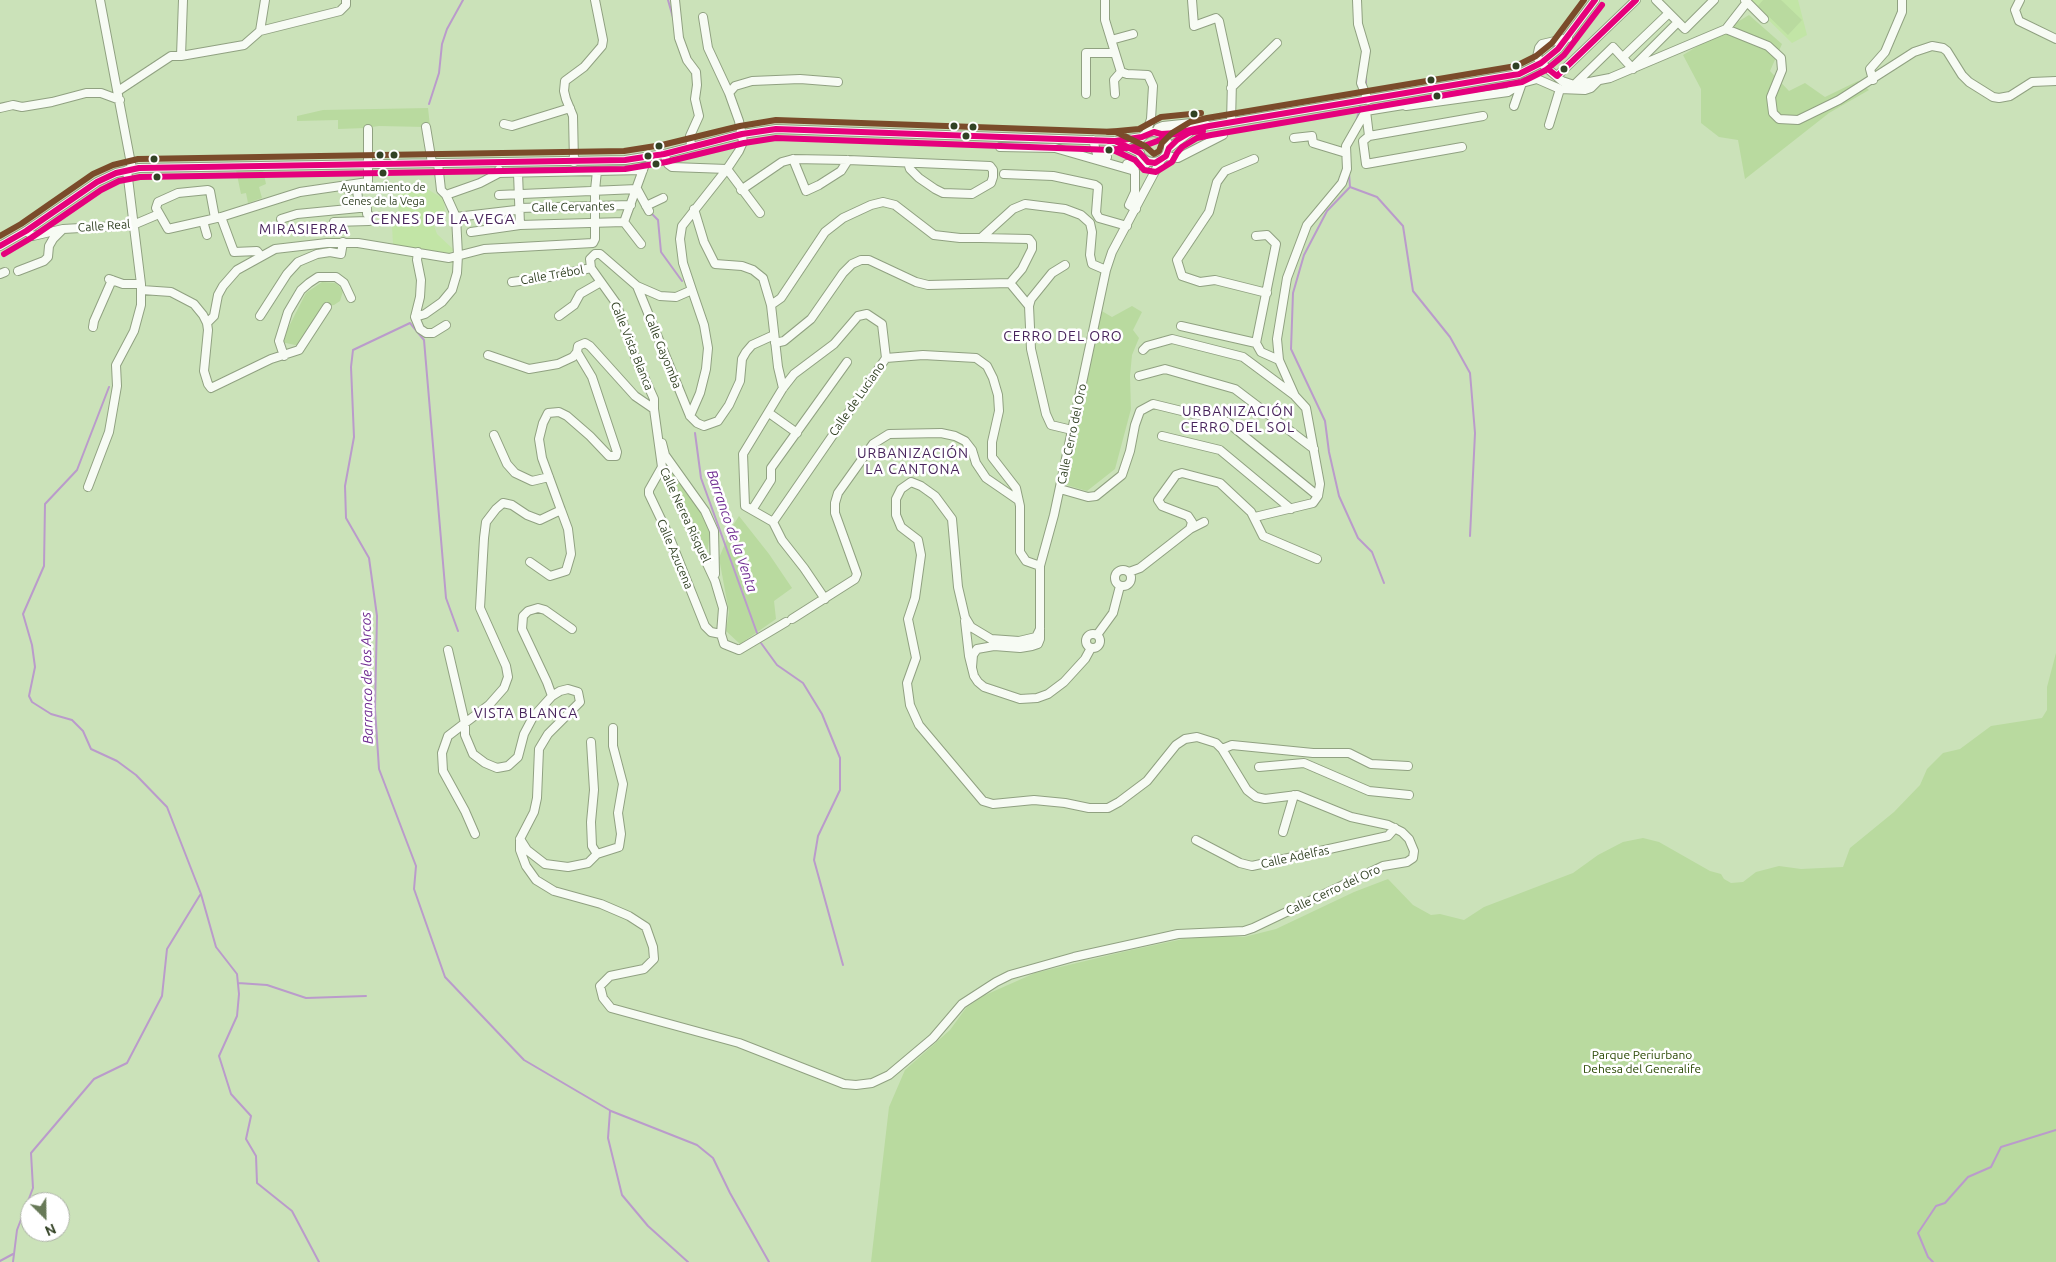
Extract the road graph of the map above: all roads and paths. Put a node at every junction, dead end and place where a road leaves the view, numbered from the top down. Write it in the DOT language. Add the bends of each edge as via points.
graph roads {
  1 [pos="100,0"];
  2 [pos="183,0"];
  3 [pos="265,0"];
  4 [pos="346,0"];
  5 [pos="595,0"];
  6 [pos="675,0"];
  7 [pos="1105,0"];
  8 [pos="1192,0"];
  9 [pos="1357,0"];
  10 [pos="1595,0"];
  11 [pos="1636,0"];
  12 [pos="1656,0"];
  13 [pos="1670,0"];
  14 [pos="1714,0"];
  15 [pos="1902,0"];
  16 [pos="2020,0"];
  17 [pos="1746,1"];
  18 [pos="1666,10"];
  19 [pos="703,17"];
  20 [pos="1764,19"];
  21 [pos="1678,22"];
  22 [pos="1726,29"];
  23 [pos="260,31"];
  24 [pos="1133,34"];
  25 [pos="1568,38"];
  26 [pos="2056,39"];
  27 [pos="1111,40"];
  28 [pos="1277,43"];
  29 [pos="1114,53"];
  30 [pos="181,56"];
  31 [pos="1623,57"];
  32 [pos="1541,63"];
  33 [pos="1633,68"];
  34 [pos="1121,72"];
  35 [pos="1557,76"];
  36 [pos="1873,80"];
  37 [pos="1598,81"];
  38 [pos="2056,81"];
  39 [pos="838,82"];
  40 [pos="1522,83"];
  41 [pos="1574,85"];
  42 [pos="1232,88"];
  43 [pos="1560,89"];
  44 [pos="118,91"];
  45 [pos="729,93"];
  46 [pos="1086,94"];
  47 [pos="1115,94"];
  48 [pos="120,100"];
  49 [pos="1368,100"];
  50 [pos="1514,106"];
  51 [pos="0,108"];
  52 [pos="570,108"];
  53 [pos="1366,111"];
  54 [pos="1483,116"];
  55 [pos="1151,119"];
  56 [pos="1231,122"];
  57 [pos="504,124"];
  58 [pos="1549,125"];
  59 [pos="1209,126"];
  60 [pos="426,127"];
  61 [pos="368,130"];
  62 [pos="1194,130"];
  63 [pos="1157,133"];
  64 [pos="742,134"];
  65 [pos="1144,135"];
  66 [pos="1223,135"];
  67 [pos="1369,136"];
  68 [pos="1294,138"];
  69 [pos="1093,140"];
  70 [pos="1115,141"];
  71 [pos="691,146"];
  72 [pos="1000,147"];
  73 [pos="1462,147"];
  74 [pos="1140,153"];
  75 [pos="1346,153"];
  76 [pos="664,154"];
  77 [pos="1165,155"];
  78 [pos="647,158"];
  79 [pos="793,159"];
  80 [pos="1254,159"];
  81 [pos="848,160"];
  82 [pos="499,162"];
  83 [pos="574,162"];
  84 [pos="1149,162"];
  85 [pos="435,163"];
  86 [pos="908,163"];
  87 [pos="368,164"];
  88 [pos="727,169"];
  89 [pos="130,170"];
  90 [pos="643,170"];
  91 [pos="597,172"];
  92 [pos="499,173"];
  93 [pos="518,173"];
  94 [pos="1004,174"];
  95 [pos="368,182"];
  96 [pos="1149,182"];
  97 [pos="357,189"];
  98 [pos="595,190"];
  99 [pos="637,190"];
  100 [pos="741,190"];
  101 [pos="300,192"];
  102 [pos="519,194"];
  103 [pos="446,195"];
  104 [pos="499,195"];
  105 [pos="663,198"];
  106 [pos="594,206"];
  107 [pos="631,206"];
  108 [pos="359,208"];
  109 [pos="519,208"];
  110 [pos="694,209"];
  111 [pos="1136,209"];
  112 [pos="760,213"];
  113 [pos="159,214"];
  114 [pos="456,217"];
  115 [pos="218,218"];
  116 [pos="281,219"];
  117 [pos="204,221"];
  118 [pos="334,222"];
  119 [pos="594,222"];
  120 [pos="624,222"];
  121 [pos="133,225"];
  122 [pos="520,225"];
  123 [pos="1127,226"];
  124 [pos="64,229"];
  125 [pos="26,231"];
  126 [pos="471,232"];
  127 [pos="207,235"];
  128 [pos="1256,236"];
  129 [pos="981,238"];
  130 [pos="343,242"];
  131 [pos="642,244"];
  132 [pos="0,246"];
  133 [pos="418,252"];
  134 [pos="458,255"];
  135 [pos="261,256"];
  136 [pos="1065,265"];
  137 [pos="591,268"];
  138 [pos="1106,270"];
  139 [pos="18,271"];
  140 [pos="512,282"];
  141 [pos="601,282"];
  142 [pos="1010,283"];
  143 [pos="637,286"];
  144 [pos="141,287"];
  145 [pos="692,290"];
  146 [pos="1267,293"];
  147 [pos="351,298"];
  148 [pos="771,305"];
  149 [pos="1029,306"];
  150 [pos="327,307"];
  151 [pos="260,316"];
  152 [pos="559,316"];
  153 [pos="415,317"];
  154 [pos="207,323"];
  155 [pos="446,325"];
  156 [pos="1181,326"];
  157 [pos="93,327"];
  158 [pos="775,339"];
  159 [pos="1256,343"];
  160 [pos="1143,350"];
  161 [pos="577,352"];
  162 [pos="488,355"];
  163 [pos="284,356"];
  164 [pos="886,358"];
  165 [pos="1279,360"];
  166 [pos="848,362"];
  167 [pos="1140,376"];
  168 [pos="783,388"];
  169 [pos="1295,396"];
  170 [pos="654,409"];
  171 [pos="769,413"];
  172 [pos="690,416"];
  173 [pos="654,418"];
  174 [pos="1072,430"];
  175 [pos="797,432"];
  176 [pos="494,435"];
  177 [pos="1162,436"];
  178 [pos="1314,450"];
  179 [pos="662,468"];
  180 [pos="549,477"];
  181 [pos="88,487"];
  182 [pos="1060,489"];
  183 [pos="1318,496"];
  184 [pos="1018,500"];
  185 [pos="1291,509"];
  186 [pos="561,510"];
  187 [pos="752,510"];
  188 [pos="1254,517"];
  189 [pos="773,522"];
  190 [pos="1204,522"];
  191 [pos="1190,529"];
  192 [pos="1318,559"];
  193 [pos="530,562"];
  194 [pos="1040,566"];
  195 [pos="1129,572"];
  196 [pos="716,581"];
  197 [pos="1120,586"];
  198 [pos="825,599"];
  199 [pos="965,617"];
  200 [pos="572,629"];
  201 [pos="1040,629"];
  202 [pos="721,634"];
  203 [pos="980,634"];
  204 [pos="968,646"];
  205 [pos="977,649"];
  206 [pos="448,650"];
  207 [pos="972,667"];
  208 [pos="552,696"];
  209 [pos="465,723"];
  210 [pos="613,728"];
  211 [pos="590,742"];
  212 [pos="1222,749"];
  213 [pos="1286,751"];
  214 [pos="1287,765"];
  215 [pos="1408,766"];
  216 [pos="1259,767"];
  217 [pos="1294,795"];
  218 [pos="1409,795"];
  219 [pos="1395,828"];
  220 [pos="1283,832"];
  221 [pos="475,834"];
  222 [pos="520,840"];
  223 [pos="1196,840"];
  224 [pos="597,854"];
  1 -- 44 [label="street"];
  2 -- 30 [label="street"];
  3 -- 23 [label="street"];
  4 -- 23 [label="street" via="340,11"];
  5 -- 52 [label="street" via="602,46 584,67 565,81 564,91"];
  6 -- 71 [label="street" via="679,38 687,60 696,72 695,99 700,116 690,136"];
  7 -- 27 [label="street" via="1105,20"];
  8 -- 42 [label="street" via="1194,26 1216,18 1219,21"];
  9 -- 49 [label="street" via="1358,24 1366,51 1361,83"];
  10 -- 25 [label="street"];
  11 -- 35 [label="street"];
  12 -- 18 [label="street"];
  13 -- 18 [label="street"];
  14 -- 21 [label="street" via="1685,29"];
  15 -- 36 [label="street" via="1902,12 1886,52 1870,69"];
  16 -- 26 [label="street" via="2015,10 2019,22"];
  17 -- 20 [label="street"];
  17 -- 22 [label="street"];
  18 -- 21 [label="street"];
  18 -- 31 [label="street"];
  19 -- 45 [label="street" via="708,48"];
  21 -- 33 [label="street"];
  22 -- 33 [label="street"];
  22 -- 36 [label="street" via="1768,46 1782,58 1782,70 1771,97 1773,112 1779,119 1798,120"];
  23 -- 30 [label="street" via="244,45"];
  24 -- 27 [label="street"];
  25 -- 32 [label="street"];
  25 -- 32 [label="street" via="1542,44 1537,53"];
  27 -- 29 [label="street"];
  28 -- 42 [label="street"];
  29 -- 34 [label="street"];
  29 -- 46 [label="street" via="1086,53"];
  30 -- 44 [label="street" via="171,56"];
  31 -- 33 [label="street"];
  31 -- 41 [label="street" via="1613,47"];
  32 -- 35 [label="street"];
  32 -- 49 [label="street" via="1499,79"];
  33 -- 37 [label="street"];
  34 -- 47 [label="street" via="1114,80"];
  34 -- 55 [label="street" via="1148,76 1151,80"];
  35 -- 41 [label="street"];
  36 -- 38 [label="street" via="1914,52 1932,46 1947,51 1962,75 1993,97 2010,96 2032,82"];
  37 -- 41 [label="street"];
  37 -- 43 [label="street" via="1585,90"];
  39 -- 45 [label="street" via="800,79 752,81 735,86"];
  40 -- 43 [label="street" via="1537,79"];
  40 -- 50 [label="street"];
  40 -- 53 [label="street" via="1508,92"];
  42 -- 56 [label="street"];
  43 -- 58 [label="street"];
  44 -- 48 [label="street"];
  45 -- 64 [label="street"];
  48 -- 51 [label="street" via="102,93 86,93 52,102"];
  48 -- 89 [label="street"];
  49 -- 53 [label="street"];
  49 -- 56 [label="street"];
  52 -- 57 [label="street" via="512,126"];
  52 -- 83 [label="street"];
  53 -- 67 [label="street"];
  53 -- 75 [label="street" via="1346,146"];
  54 -- 67 [label="street"];
  55 -- 63 [label="street"];
  55 -- 65 [label="street"];
  56 -- 59 [label="street"];
  59 -- 62 [label="street"];
  59 -- 63 [label="street" via="1202,122 1163,126"];
  60 -- 85 [label="street"];
  61 -- 87 [label="street"];
  62 -- 63 [label="street"];
  62 -- 77 [label="street"];
  63 -- 65 [label="street"];
  63 -- 77 [label="street" via="1167,140"];
  64 -- 69 [label="street" via="776,129"];
  64 -- 71 [label="street"];
  64 -- 88 [label="street" via="743,142"];
  65 -- 70 [label="street"];
  65 -- 74 [label="street" via="1139,144"];
  66 -- 77 [label="street" via="1178,158"];
  67 -- 73 [label="street" via="1363,141 1366,164"];
  68 -- 75 [label="street" via="1312,136 1313,144"];
  69 -- 70 [label="street"];
  69 -- 84 [label="street" via="1097,154 1133,166"];
  70 -- 74 [label="street"];
  71 -- 76 [label="street"];
  72 -- 111 [label="street" via="1055,148 1135,171 1136,192 1129,205"];
  74 -- 84 [label="street"];
  75 -- 165 [label="street" via="1347,169 1342,183 1307,225 1287,278 1277,339"];
  76 -- 78 [label="street"];
  76 -- 88 [label="street" via="672,167"];
  77 -- 84 [label="street"];
  77 -- 96 [label="street, Calle Cerro del Oro"];
  78 -- 83 [label="street"];
  78 -- 90 [label="street"];
  79 -- 81 [label="street"];
  79 -- 81 [label="street" via="806,191 841,171"];
  79 -- 100 [label="street" via="782,162"];
  80 -- 146 [label="street" via="1226,170 1217,182 1209,212 1177,260 1182,276 1200,282 1215,280"];
  81 -- 86 [label="street"];
  82 -- 83 [label="street"];
  82 -- 85 [label="street"];
  82 -- 92 [label="street"];
  84 -- 96 [label="street, Calle Cerro del Oro"];
  85 -- 87 [label="street"];
  85 -- 103 [label="street" via="441,190"];
  86 -- 86 [label="street" via="919,178 943,193 972,194 991,183 993,177 990,166"];
  87 -- 89 [label="street" via="166,166"];
  87 -- 95 [label="street"];
  88 -- 100 [label="street"];
  88 -- 110 [label="street"];
  89 -- 121 [label="street"];
  89 -- 125 [label="street" via="97,182"];
  90 -- 91 [label="street"];
  90 -- 99 [label="street"];
  91 -- 93 [label="street"];
  91 -- 98 [label="street"];
  92 -- 93 [label="street"];
  92 -- 103 [label="street"];
  93 -- 102 [label="street"];
  94 -- 123 [label="street" via="1054,176 1095,185 1098,187 1096,213 1099,218"];
  95 -- 97 [label="street" via="368,187"];
  95 -- 101 [label="street"];
  96 -- 111 [label="street, Calle Cerro del Oro"];
  97 -- 101 [label="street"];
  97 -- 108 [label="street"];
  98 -- 99 [label="street"];
  98 -- 102 [label="street"];
  98 -- 106 [label="street"];
  99 -- 105 [label="street" via="647,208"];
  99 -- 107 [label="street"];
  100 -- 112 [label="street"];
  101 -- 115 [label="street"];
  102 -- 104 [label="street"];
  102 -- 109 [label="street"];
  103 -- 114 [label="street"];
  106 -- 107 [label="street, Calle Cervantes"];
  106 -- 109 [label="street, Calle Cervantes"];
  106 -- 119 [label="street"];
  107 -- 120 [label="street"];
  108 -- 116 [label="street" via="297,214"];
  108 -- 118 [label="street" via="367,208 369,221"];
  109 -- 114 [label="street, Calle Cervantes"];
  109 -- 122 [label="street"];
  110 -- 145 [label="street" via="682,226 680,239 683,263"];
  110 -- 148 [label="street" via="715,264 753,270 763,278"];
  111 -- 123 [label="street, Calle Cerro del Oro"];
  113 -- 115 [label="street" via="158,202 166,198 178,193 210,191"];
  113 -- 117 [label="street" via="168,229"];
  113 -- 121 [label="street, Calle Real"];
  114 -- 134 [label="street"];
  115 -- 117 [label="street"];
  115 -- 135 [label="street" via="234,252 257,251"];
  117 -- 127 [label="street"];
  119 -- 120 [label="street"];
  119 -- 122 [label="street"];
  119 -- 134 [label="street" via="594,240 590,244 484,249"];
  120 -- 131 [label="street"];
  121 -- 124 [label="street, Calle Real"];
  121 -- 144 [label="street"];
  122 -- 126 [label="street"];
  123 -- 138 [label="street, Calle Cerro del Oro"];
  124 -- 125 [label="street, Calle Real" via="33,236"];
  124 -- 139 [label="street" via="53,239 44,261"];
  125 -- 132 [label="street"];
  128 -- 146 [label="street" via="1267,235 1276,244"];
  129 -- 138 [label="street" via="1013,209 1024,204 1065,209 1081,215 1090,223 1092,264"];
  129 -- 142 [label="street" via="1029,239 1032,242 1022,269"];
  129 -- 148 [label="street" via="934,235 896,206 883,202 871,205 843,218 825,232 781,298"];
  130 -- 133 [label="street"];
  130 -- 135 [label="street" via="275,249"];
  130 -- 151 [label="street" via="341,254 317,254 298,262"];
  133 -- 134 [label="street" via="449,258"];
  133 -- 153 [label="street" via="416,260 421,280"];
  134 -- 153 [label="street" via="452,290 442,302"];
  135 -- 154 [label="street" via="237,270 223,286 214,316"];
  136 -- 149 [label="street" via="1052,273"];
  137 -- 140 [label="street, Calle Trébol"];
  137 -- 141 [label="street, Calle Vista Blanca"];
  137 -- 143 [label="street" via="590,259 600,254"];
  138 -- 174 [label="street, Calle Cerro del Oro"];
  141 -- 152 [label="street" via="580,294 574,305"];
  141 -- 170 [label="street, Calle Vista Blanca" via="616,303 654,399"];
  142 -- 149 [label="street"];
  142 -- 158 [label="street" via="928,285 869,260 861,260 843,273 811,318 784,342"];
  143 -- 145 [label="street" via="660,296 676,297"];
  143 -- 172 [label="street, Calle Gayomba"];
  144 -- 154 [label="street" via="183,297 194,304"];
  144 -- 157 [label="street" via="111,280"];
  144 -- 181 [label="street" via="141,305 134,331 116,365 117,386 110,432"];
  145 -- 172 [label="street" via="708,348 700,393"];
  146 -- 159 [label="street"];
  147 -- 163 [label="street" via="344,283 336,277 318,277 309,283 288,312 279,341"];
  148 -- 158 [label="street"];
  149 -- 174 [label="street" via="1031,349 1046,414 1051,425"];
  150 -- 163 [label="street" via="299,350"];
  153 -- 155 [label="street" via="420,329 426,333 433,333"];
  154 -- 163 [label="street" via="204,371 211,388"];
  156 -- 159 [label="street"];
  158 -- 168 [label="street"];
  158 -- 172 [label="street" via="752,345 746,352 740,380 718,421 704,426"];
  159 -- 165 [label="street" via="1261,352"];
  160 -- 169 [label="street" via="1172,339 1243,357"];
  161 -- 162 [label="street" via="558,364 529,369"];
  161 -- 170 [label="street, Calle Vista Blanca" via="581,344 588,344 635,396"];
  161 -- 180 [label="street" via="592,377 617,452 616,456 609,456 567,416 559,412 548,414 539,439"];
  164 -- 168 [label="street" via="882,324 867,314 858,316 834,344 794,374"];
  164 -- 184 [label="street, Calle de Luciano" via="954,356 976,358 987,366 998,395 999,411 992,457 1016,488"];
  164 -- 189 [label="street, Calle de Luciano"];
  165 -- 169 [label="street"];
  166 -- 175 [label="street"];
  167 -- 178 [label="street" via="1164,369 1235,388"];
  168 -- 171 [label="street"];
  169 -- 178 [label="street" via="1306,408"];
  170 -- 173 [label="street, Calle Nerea Risquel"];
  171 -- 175 [label="street"];
  171 -- 187 [label="street" via="743,454 745,506"];
  173 -- 179 [label="street, Calle Nerea Risquel"];
  173 -- 196 [label="street, Calle Nerea Risquel" via="665,455 705,511 714,531"];
  174 -- 182 [label="street, Calle Cerro del Oro"];
  175 -- 187 [label="street" via="772,468 771,480"];
  176 -- 180 [label="street" via="507,464 516,473 532,481"];
  177 -- 185 [label="street" via="1220,450"];
  178 -- 183 [label="street" via="1320,484"];
  179 -- 196 [label="street, Calle Nerea Risquel"];
  179 -- 202 [label="street, Calle Azucena" via="649,494 705,626 711,632"];
  180 -- 186 [label="street"];
  182 -- 183 [label="street" via="1088,497 1096,496 1122,475 1140,411 1153,404 1227,422"];
  182 -- 194 [label="street, Calle Cerro del Oro"];
  183 -- 185 [label="street" via="1313,503"];
  184 -- 194 [label="street" via="1020,552 1026,561"];
  184 -- 198 [label="street" via="986,478 965,441 941,433 889,434 873,444 838,493 835,513 857,574 855,579"];
  185 -- 188 [label="street"];
  186 -- 193 [label="street" via="568,529 571,554 566,571 550,576"];
  186 -- 209 [label="street" via="540,520 503,503 486,522 480,608 508,677 504,688 489,705"];
  187 -- 189 [label="street"];
  188 -- 191 [label="street" via="1216,482 1182,473 1176,475 1158,500 1162,506 1188,516 1192,522"];
  188 -- 192 [label="street" via="1266,538"];
  189 -- 198 [label="street" via="782,540"];
  190 -- 191 [label="street"];
  191 -- 195 [label="street" via="1140,568"];
  194 -- 201 [label="street, Calle Cerro del Oro"];
  195 -- 197 [label="street" via="1130,583"];
  195 -- 197 [label="street" via="1122,570 1115,575"];
  196 -- 202 [label="street, Calle Nerea Risquel" via="723,608"];
  197 -- 207 [label="street" via="1113,613 1097,635 1087,637 1086,642 1091,648 1085,659 1048,694 1020,699 984,687 978,682"];
  198 -- 202 [label="street, Calle Azucena" via="739,650 724,644"];
  199 -- 203 [label="street"];
  199 -- 204 [label="street"];
  199 -- 212 [label="street" via="958,587 952,519 935,496 911,482 901,488 896,499 896,515 902,526 918,540 921,555 915,598 908,619 916,658 907,683 910,705 919,725 983,801 993,804 1034,800 1108,808 1147,781 1185,739 1206,738"];
  200 -- 208 [label="street" via="538,608 523,616 522,629"];
  201 -- 203 [label="street" via="1036,637 1019,641 991,639"];
  201 -- 205 [label="street" via="1038,644 1032,646"];
  203 -- 204 [label="street" via="971,638"];
  204 -- 205 [label="street"];
  204 -- 207 [label="street"];
  205 -- 207 [label="street"];
  206 -- 209 [label="street"];
  208 -- 209 [label="street" via="533,717 518,757 508,766 497,768 473,754 465,735"];
  208 -- 222 [label="street" via="568,689 578,692 580,702 561,718 539,749 538,798"];
  209 -- 221 [label="street" via="448,736 442,752 443,771"];
  210 -- 224 [label="street" via="613,746 623,784 618,813 620,847"];
  211 -- 224 [label="street" via="594,790 590,822 592,846"];
  212 -- 213 [label="street" via="1232,745"];
  212 -- 217 [label="street" via="1252,795 1259,799"];
  213 -- 214 [label="street"];
  213 -- 215 [label="street" via="1349,753 1370,764"];
  214 -- 216 [label="street"];
  214 -- 218 [label="street" via="1304,764 1369,791"];
  217 -- 219 [label="street" via="1351,817"];
  217 -- 220 [label="street"];
  219 -- 222 [label="street, Calle Cerro del Oro" via="1413,847 1415,854 1412,860 1383,866 1244,931 1178,934 1010,975 962,1004 940,1030 889,1075 856,1086 738,1043 611,1008 603,998 600,986 610,976 644,969 654,959 646,927 601,904 554,892 536,880 526,866"];
  219 -- 223 [label="street, Calle Adelfas" via="1388,836 1252,866"];
  222 -- 224 [label="street" via="545,864 568,867 588,863"];
}
